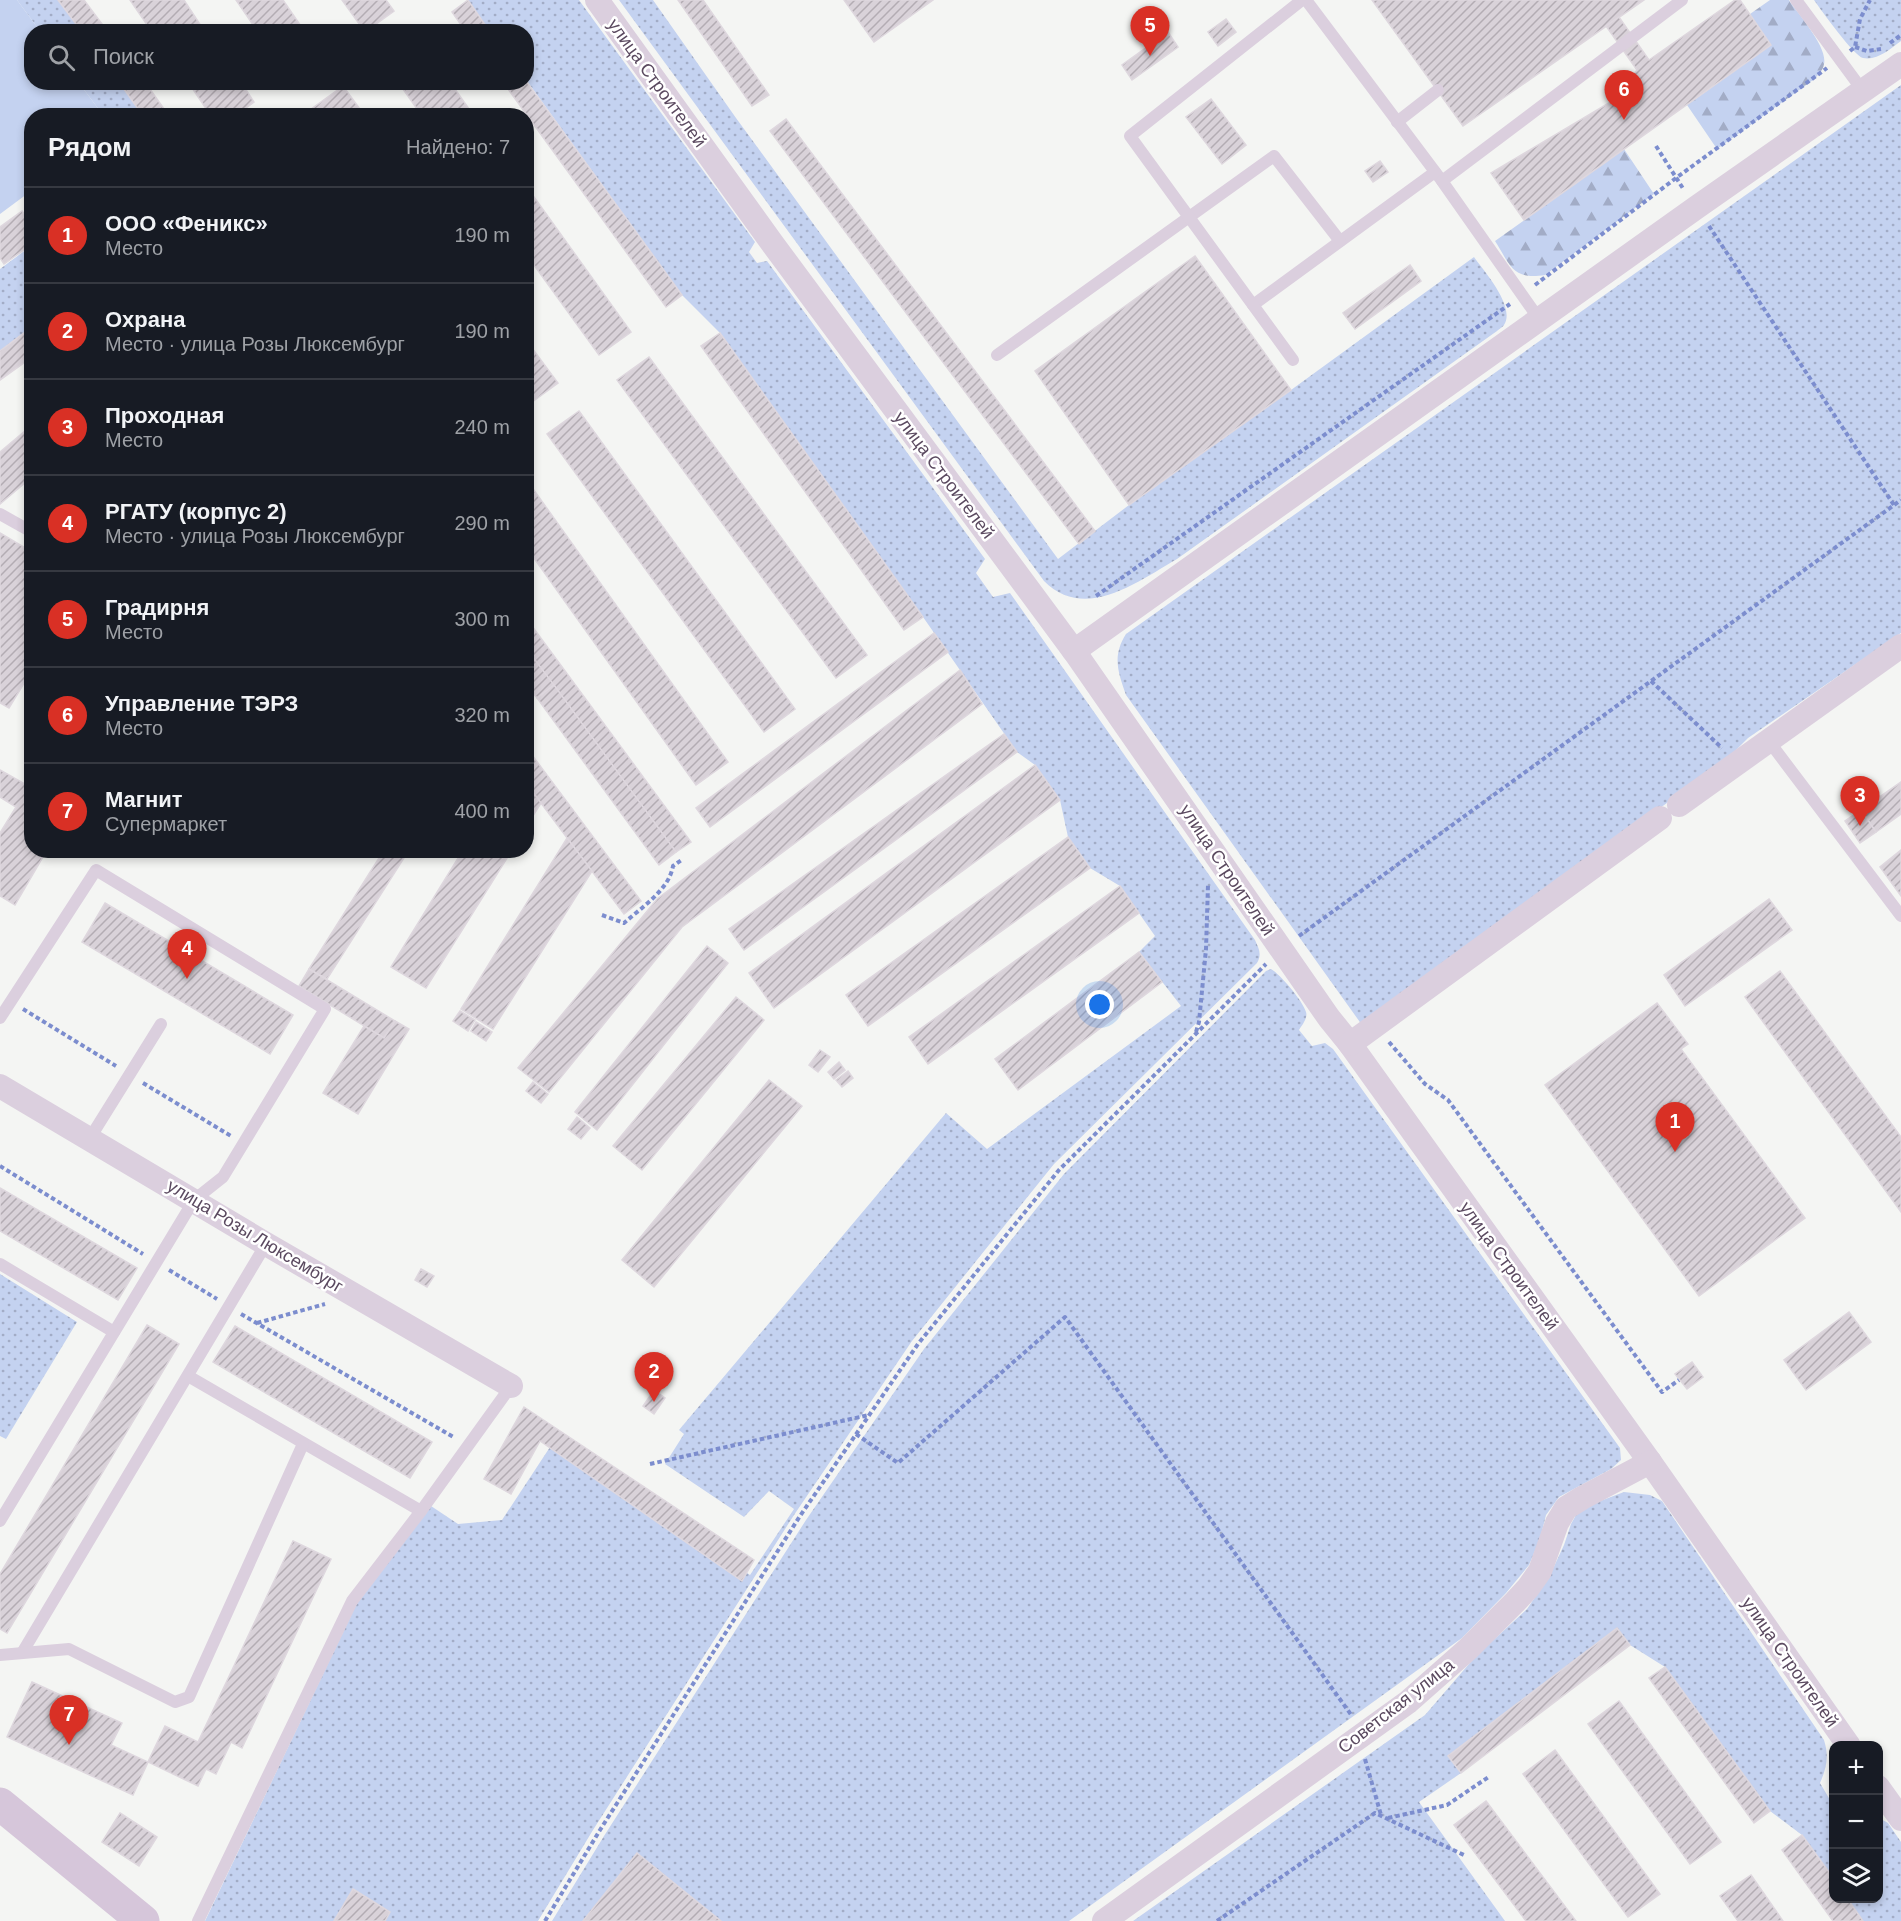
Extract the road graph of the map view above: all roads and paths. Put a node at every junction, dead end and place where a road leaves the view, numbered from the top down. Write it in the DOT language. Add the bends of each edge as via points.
graph roads {
  1 [pos="597,0"];
  2 [pos="1304,0"];
  3 [pos="1682,0"];
  4 [pos="1796,0"];
  5 [pos="1870,0"];
  6 [pos="1901,35"];
  7 [pos="1856,47"];
  8 [pos="1839,59"];
  9 [pos="1901,64"];
  10 [pos="1438,90"];
  11 [pos="1863,91"];
  12 [pos="1398,122"];
  13 [pos="1656,146"];
  14 [pos="1439,177"];
  15 [pos="1676,178"];
  16 [pos="1696,207"];
  17 [pos="1189,218"];
  18 [pos="1340,241"];
  19 [pos="1522,295"];
  20 [pos="1253,305"];
  21 [pos="1539,319"];
  22 [pos="997,355"];
  23 [pos="1293,360"];
  24 [pos="1901,500"];
  25 [pos="1894,505"];
  26 [pos="0,514"];
  27 [pos="24,528"];
  28 [pos="1096,596"];
  29 [pos="1901,646"];
  30 [pos="1074,651"];
  31 [pos="1651,681"];
  32 [pos="1768,740"];
  33 [pos="1737,762"];
  34 [pos="1209,844"];
  35 [pos="683,859"];
  36 [pos="602,915"];
  37 [pos="1901,916"];
  38 [pos="1281,949"];
  39 [pos="0,1018"];
  40 [pos="161,1024"];
  41 [pos="1376,1025"];
  42 [pos="1196,1033"];
  43 [pos="1350,1044"];
  44 [pos="0,1086"];
  45 [pos="90,1138"];
  46 [pos="194,1200"];
  47 [pos="266,1244"];
  48 [pos="0,1264"];
  49 [pos="355,1296"];
  50 [pos="257,1323"];
  51 [pos="114,1332"];
  52 [pos="188,1376"];
  53 [pos="1679,1380"];
  54 [pos="511,1386"];
  55 [pos="870,1414"];
  56 [pos="856,1434"];
  57 [pos="303,1444"];
  58 [pos="1650,1462"];
  59 [pos="650,1464"];
  60 [pos="421,1511"];
  61 [pos="0,1521"];
  62 [pos="22,1653"];
  63 [pos="0,1655"];
  64 [pos="1361,1735"];
  65 [pos="1845,1741"];
  66 [pos="1490,1776"];
  67 [pos="1883,1794"];
  68 [pos="0,1804"];
  69 [pos="1381,1816"];
  70 [pos="1387,1819"];
  71 [pos="1901,1819"];
  72 [pos="1466,1856"];
  73 [pos="142,1921"];
  74 [pos="198,1921"];
  75 [pos="545,1921"];
  76 [pos="1104,1921"];
  77 [pos="1217,1921"];
  1 -- 30 [label="street, улица Строителей" via="778,253"];
  2 -- 12 [label="lane"];
  2 -- 17 [label="lane" via="1130,136"];
  3 -- 14 [label="lane"];
  4 -- 8 [label="lane"];
  5 -- 7 [label="path" via="1860,20"];
  6 -- 7 [label="path" via="1881,49 1867,51"];
  7 -- 8 [label="path"];
  8 -- 11 [label="lane"];
  8 -- 15 [label="path"];
  9 -- 11 [label="street"];
  10 -- 12 [label="lane"];
  11 -- 16 [label="street"];
  12 -- 14 [label="lane"];
  13 -- 15 [label="path"];
  14 -- 18 [label="lane"];
  14 -- 19 [label="lane"];
  15 -- 16 [label="path"];
  15 -- 19 [label="path"];
  16 -- 21 [label="street"];
  16 -- 25 [label="path"];
  17 -- 18 [label="lane" via="1274,156"];
  17 -- 20 [label="lane"];
  17 -- 22 [label="lane"];
  18 -- 20 [label="lane"];
  19 -- 21 [label="lane"];
  19 -- 28 [label="path"];
  20 -- 23 [label="lane"];
  21 -- 30 [label="street"];
  24 -- 25 [label="path"];
  25 -- 31 [label="path"];
  26 -- 27 [label="lane"];
  29 -- 32 [label="street"];
  30 -- 34 [label="street, улица Строителей"];
  31 -- 33 [label="path"];
  31 -- 38 [label="path"];
  32 -- 33 [label="street"];
  32 -- 37 [label="lane"];
  33 -- 41 [label="street"];
  34 -- 38 [label="street, улица Строителей"];
  34 -- 42 [label="path" via="1206,949"];
  35 -- 36 [label="path" via="674,866 671,878 660,890 624,923"];
  38 -- 42 [label="path"];
  38 -- 43 [label="street, улица Строителей"];
  39 -- 46 [label="lane" via="96,870 325,1009 223,1177"];
  40 -- 45 [label="lane"];
  41 -- 43 [label="street"];
  41 -- 53 [label="path" via="1425,1084 1448,1100 1662,1392"];
  42 -- 55 [label="path" via="1059,1170 918,1344"];
  43 -- 58 [label="street, улица Строителей"];
  44 -- 45 [label="street, улица Розы Люксембург"];
  45 -- 46 [label="street, улица Розы Люксембург"];
  46 -- 47 [label="street, улица Розы Люксембург"];
  46 -- 51 [label="lane"];
  47 -- 49 [label="street, улица Розы Люксембург"];
  47 -- 52 [label="lane"];
  48 -- 51 [label="lane"];
  49 -- 50 [label="path"];
  49 -- 54 [label="street, улица Розы Люксембург"];
  51 -- 61 [label="lane"];
  52 -- 57 [label="lane"];
  52 -- 62 [label="lane"];
  54 -- 60 [label="lane"];
  55 -- 56 [label="path"];
  55 -- 59 [label="path"];
  56 -- 64 [label="path" via="898,1463 1065,1317"];
  56 -- 75 [label="path"];
  57 -- 60 [label="lane"];
  57 -- 62 [label="lane" via="189,1697 175,1702 69,1649"];
  58 -- 64 [label="street, Советская улица" via="1566,1508 1540,1571 1515,1602 1408,1702"];
  58 -- 65 [label="street, улица Строителей"];
  60 -- 74 [label="lane" via="352,1601"];
  62 -- 63 [label="lane"];
  64 -- 69 [label="path"];
  64 -- 76 [label="street, Советская улица"];
  66 -- 70 [label="path" via="1447,1805"];
  67 -- 71 [label="street"];
  68 -- 73 [label="street"];
  69 -- 70 [label="path"];
  69 -- 77 [label="path" via="1375,1813"];
  70 -- 72 [label="path"];
}
